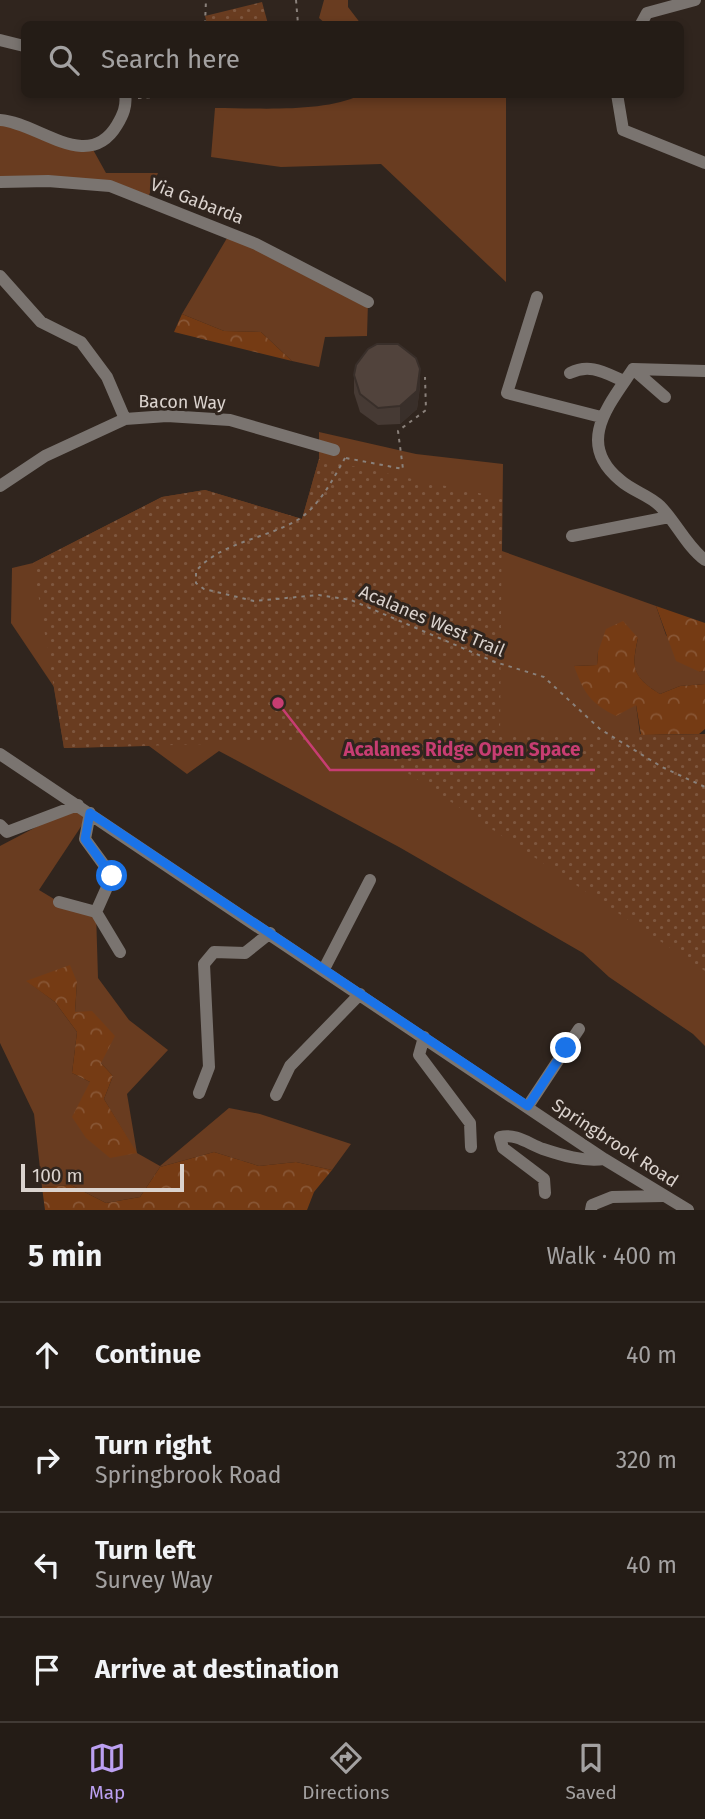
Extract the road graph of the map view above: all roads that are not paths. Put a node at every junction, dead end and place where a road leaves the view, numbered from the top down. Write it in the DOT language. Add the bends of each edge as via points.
graph roads {
  1 [pos="695,0"];
  2 [pos="642,21"];
  3 [pos="0,40"];
  4 [pos="21,45"];
  5 [pos="126,98"];
  6 [pos="618,98"];
  7 [pos="0,120"];
  8 [pos="705,163"];
  9 [pos="0,182"];
  10 [pos="0,276"];
  11 [pos="537,297"];
  12 [pos="368,302"];
  13 [pos="632,369"];
  14 [pos="705,371"];
  15 [pos="570,373"];
  16 [pos="624,382"];
  17 [pos="665,397"];
  18 [pos="601,417"];
  19 [pos="125,419"];
  20 [pos="334,450"];
  21 [pos="0,486"];
  22 [pos="669,517"];
  23 [pos="572,536"];
  24 [pos="705,560"];
  25 [pos="0,754"];
  26 [pos="78,805"];
  27 [pos="90,813"];
  28 [pos="0,825"];
  29 [pos="370,880"];
  30 [pos="59,902"];
  31 [pos="96,912"];
  32 [pos="270,933"];
  33 [pos="120,952"];
  34 [pos="324,969"];
  35 [pos="359,994"];
  36 [pos="579,1029"];
  37 [pos="424,1037"];
  38 [pos="199,1093"];
  39 [pos="276,1095"];
  40 [pos="528,1106"];
  41 [pos="471,1147"];
  42 [pos="604,1159"];
  43 [pos="545,1194"];
  44 [pos="663,1196"];
  45 [pos="591,1210"];
  46 [pos="688,1210"];
  1 -- 2 [label="street" via="646,13"];
  3 -- 4 [label="street"];
  5 -- 7 [label="street" via="113,132 91,146 67,145"];
  6 -- 8 [label="street" via="623,130"];
  9 -- 12 [label="street, Via Gabarda" via="110,186 256,244"];
  10 -- 19 [label="street" via="41,322 81,342 107,377"];
  11 -- 18 [label="street" via="507,393"];
  13 -- 14 [label="street"];
  13 -- 16 [label="street"];
  13 -- 17 [label="street"];
  15 -- 16 [label="street" via="581,367 598,369"];
  16 -- 18 [label="street"];
  18 -- 22 [label="street" via="596,443 604,464"];
  19 -- 20 [label="street, Bacon Way" via="230,420"];
  19 -- 21 [label="street, Bacon Way" via="45,456"];
  22 -- 23 [label="street"];
  22 -- 24 [label="street"];
  25 -- 26 [label="street, Springbrook Road"];
  26 -- 27 [label="street, Springbrook Road"];
  26 -- 28 [label="street" via="8,832"];
  27 -- 31 [label="street" via="85,839 112,876"];
  27 -- 32 [label="street, Springbrook Road"];
  29 -- 34 [label="street"];
  30 -- 31 [label="street"];
  31 -- 33 [label="street"];
  32 -- 34 [label="street, Springbrook Road"];
  32 -- 38 [label="street" via="245,953 214,952 204,964 209,1067"];
  34 -- 35 [label="street, Springbrook Road"];
  35 -- 37 [label="street, Springbrook Road"];
  35 -- 39 [label="street" via="290,1066"];
  36 -- 40 [label="street"];
  37 -- 40 [label="street, Springbrook Road"];
  37 -- 41 [label="street" via="419,1055 470,1123"];
  40 -- 42 [label="street, Springbrook Road"];
  42 -- 43 [label="street" via="590,1161 510,1135 500,1137 503,1147 544,1179"];
  42 -- 44 [label="street, Springbrook Road"];
  44 -- 45 [label="street" via="612,1197"];
  44 -- 46 [label="street, Springbrook Road"];
}
